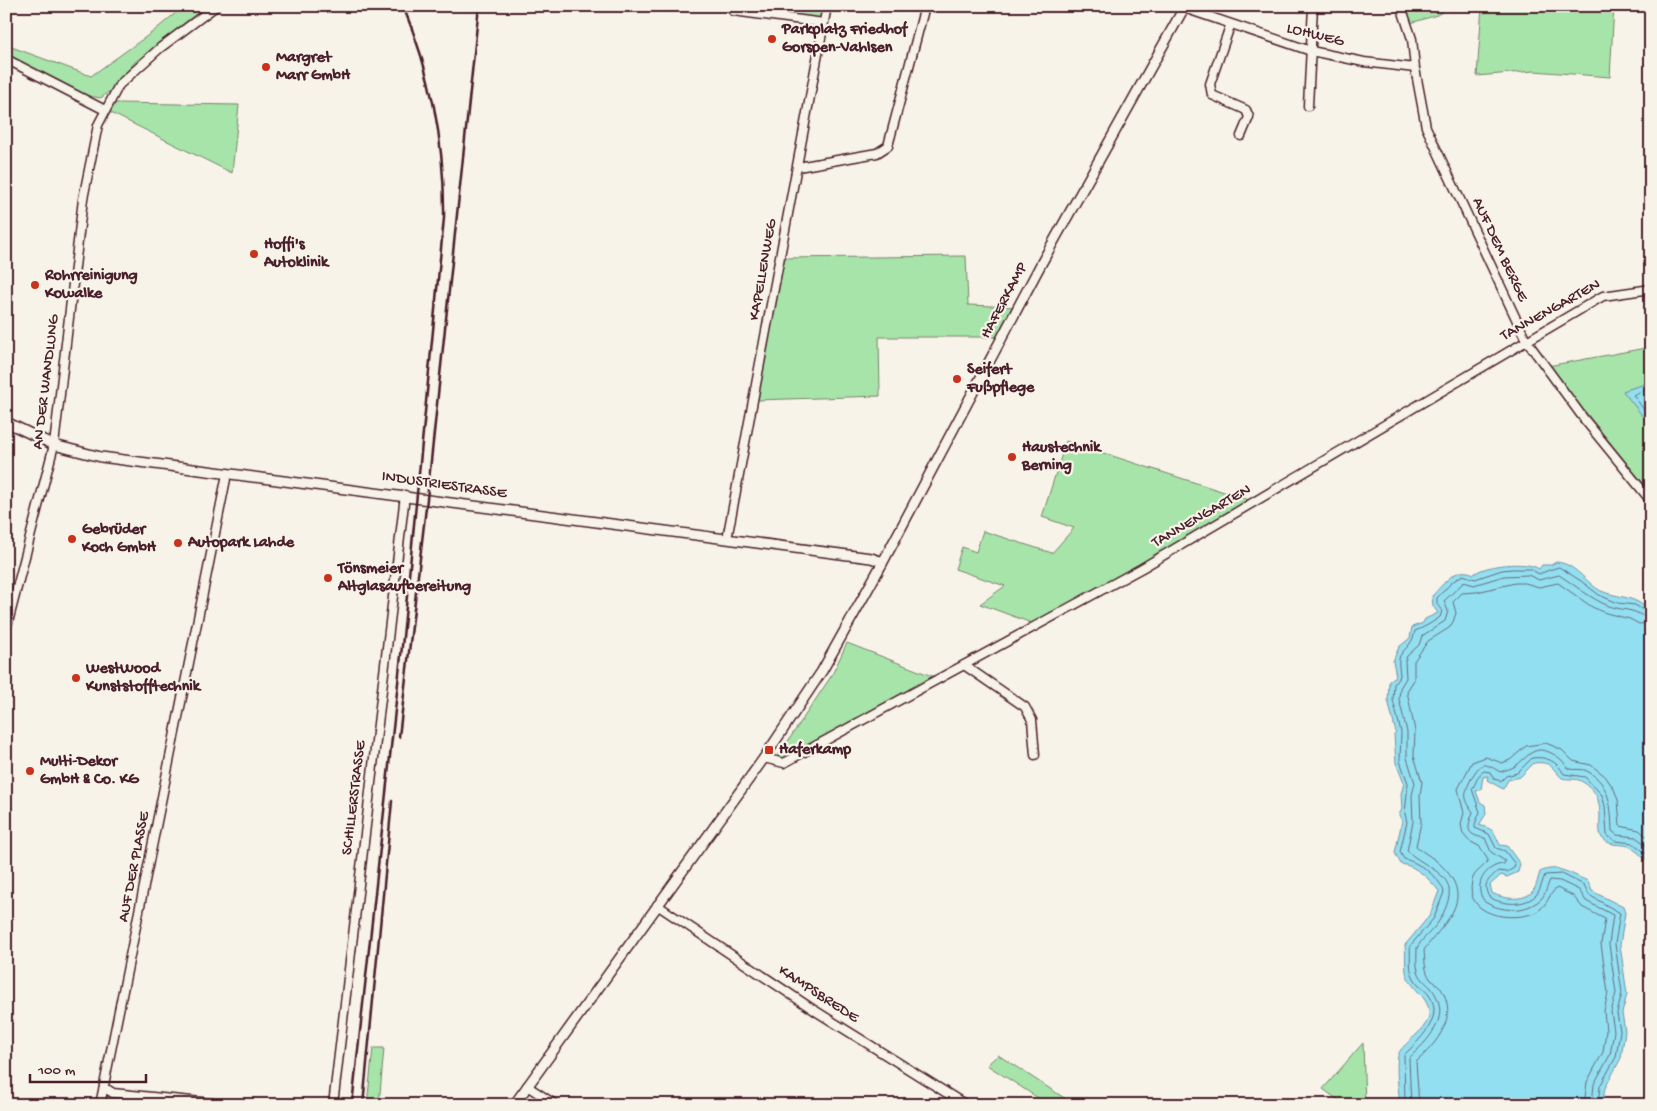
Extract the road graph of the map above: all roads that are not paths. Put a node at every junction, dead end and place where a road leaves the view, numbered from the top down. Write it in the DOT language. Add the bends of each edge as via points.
graph roads {
  1 [pos="216,6"];
  2 [pos="828,6"];
  3 [pos="925,6"];
  4 [pos="1313,6"];
  5 [pos="1401,6"];
  6 [pos="1185,7"];
  7 [pos="733,11"];
  8 [pos="824,22"];
  9 [pos="1230,26"];
  10 [pos="1311,52"];
  11 [pos="6,59"];
  12 [pos="1415,68"];
  13 [pos="1308,106"];
  14 [pos="105,110"];
  15 [pos="1242,136"];
  16 [pos="798,167"];
  17 [pos="1651,289"];
  18 [pos="1526,340"];
  19 [pos="6,422"];
  20 [pos="54,445"];
  21 [pos="227,474"];
  22 [pos="404,496"];
  23 [pos="1651,501"];
  24 [pos="727,539"];
  25 [pos="883,562"];
  26 [pos="6,630"];
  27 [pos="964,665"];
  28 [pos="1035,755"];
  29 [pos="764,758"];
  30 [pos="657,905"];
  31 [pos="528,1086"];
  32 [pos="105,1088"];
  33 [pos="100,1105"];
  34 [pos="231,1105"];
  35 [pos="333,1105"];
  36 [pos="514,1105"];
  37 [pos="556,1105"];
  38 [pos="966,1105"];
  1 -- 14 [label="street, AN DER WANDLUNG" via="131,74"];
  2 -- 8 [label="street, KAPELLENWEG"];
  3 -- 16 [label="street" via="888,146 877,153"];
  4 -- 10 [label="street"];
  5 -- 12 [label="street, AUF DEM BERGE" via="1412,39"];
  6 -- 9 [label="street, LOHWEG"];
  6 -- 25 [label="street, HAFERKAMP" via="1041,264"];
  7 -- 8 [label="street"];
  8 -- 16 [label="street, KAPELLENWEG"];
  9 -- 10 [label="street, LOHWEG"];
  9 -- 15 [label="street" via="1210,84 1212,95 1246,110 1249,118"];
  10 -- 12 [label="street, LOHWEG"];
  10 -- 13 [label="street"];
  11 -- 14 [label="street"];
  12 -- 18 [label="street, AUF DEM BERGE" via="1426,126"];
  14 -- 20 [label="street, AN DER WANDLUNG" via="92,148 83,199"];
  16 -- 24 [label="street, KAPELLENWEG"];
  17 -- 18 [label="street, TANNENGARTEN" via="1603,296"];
  18 -- 23 [label="street, AUF DEM BERGE" via="1584,419"];
  18 -- 27 [label="street, TANNENGARTEN" via="1142,568"];
  19 -- 20 [label="street, INDUSTRIESTRASSE"];
  20 -- 21 [label="street, INDUSTRIESTRASSE" via="101,457"];
  20 -- 26 [label="street, AN DER WANDLUNG"];
  21 -- 22 [label="street, INDUSTRIESTRASSE"];
  21 -- 32 [label="street, AUF DER PLASSE"];
  22 -- 24 [label="street, INDUSTRIESTRASSE"];
  22 -- 35 [label="street, SCHILLERSTRASSE"];
  24 -- 25 [label="street, INDUSTRIESTRASSE"];
  25 -- 29 [label="street, HAFERKAMP" via="822,672"];
  27 -- 28 [label="street" via="1025,707 1032,720"];
  27 -- 29 [label="street, TANNENGARTEN" via="784,763"];
  29 -- 30 [label="street, HAFERKAMP"];
  30 -- 31 [label="street, HAFERKAMP"];
  30 -- 38 [label="street, KAMPSBREDE" via="814,1010"];
  31 -- 36 [label="street, HAFERKAMP"];
  31 -- 37 [label="street"];
  32 -- 33 [label="street, AUF DER PLASSE"];
  32 -- 34 [label="street" via="113,1093"];
}
